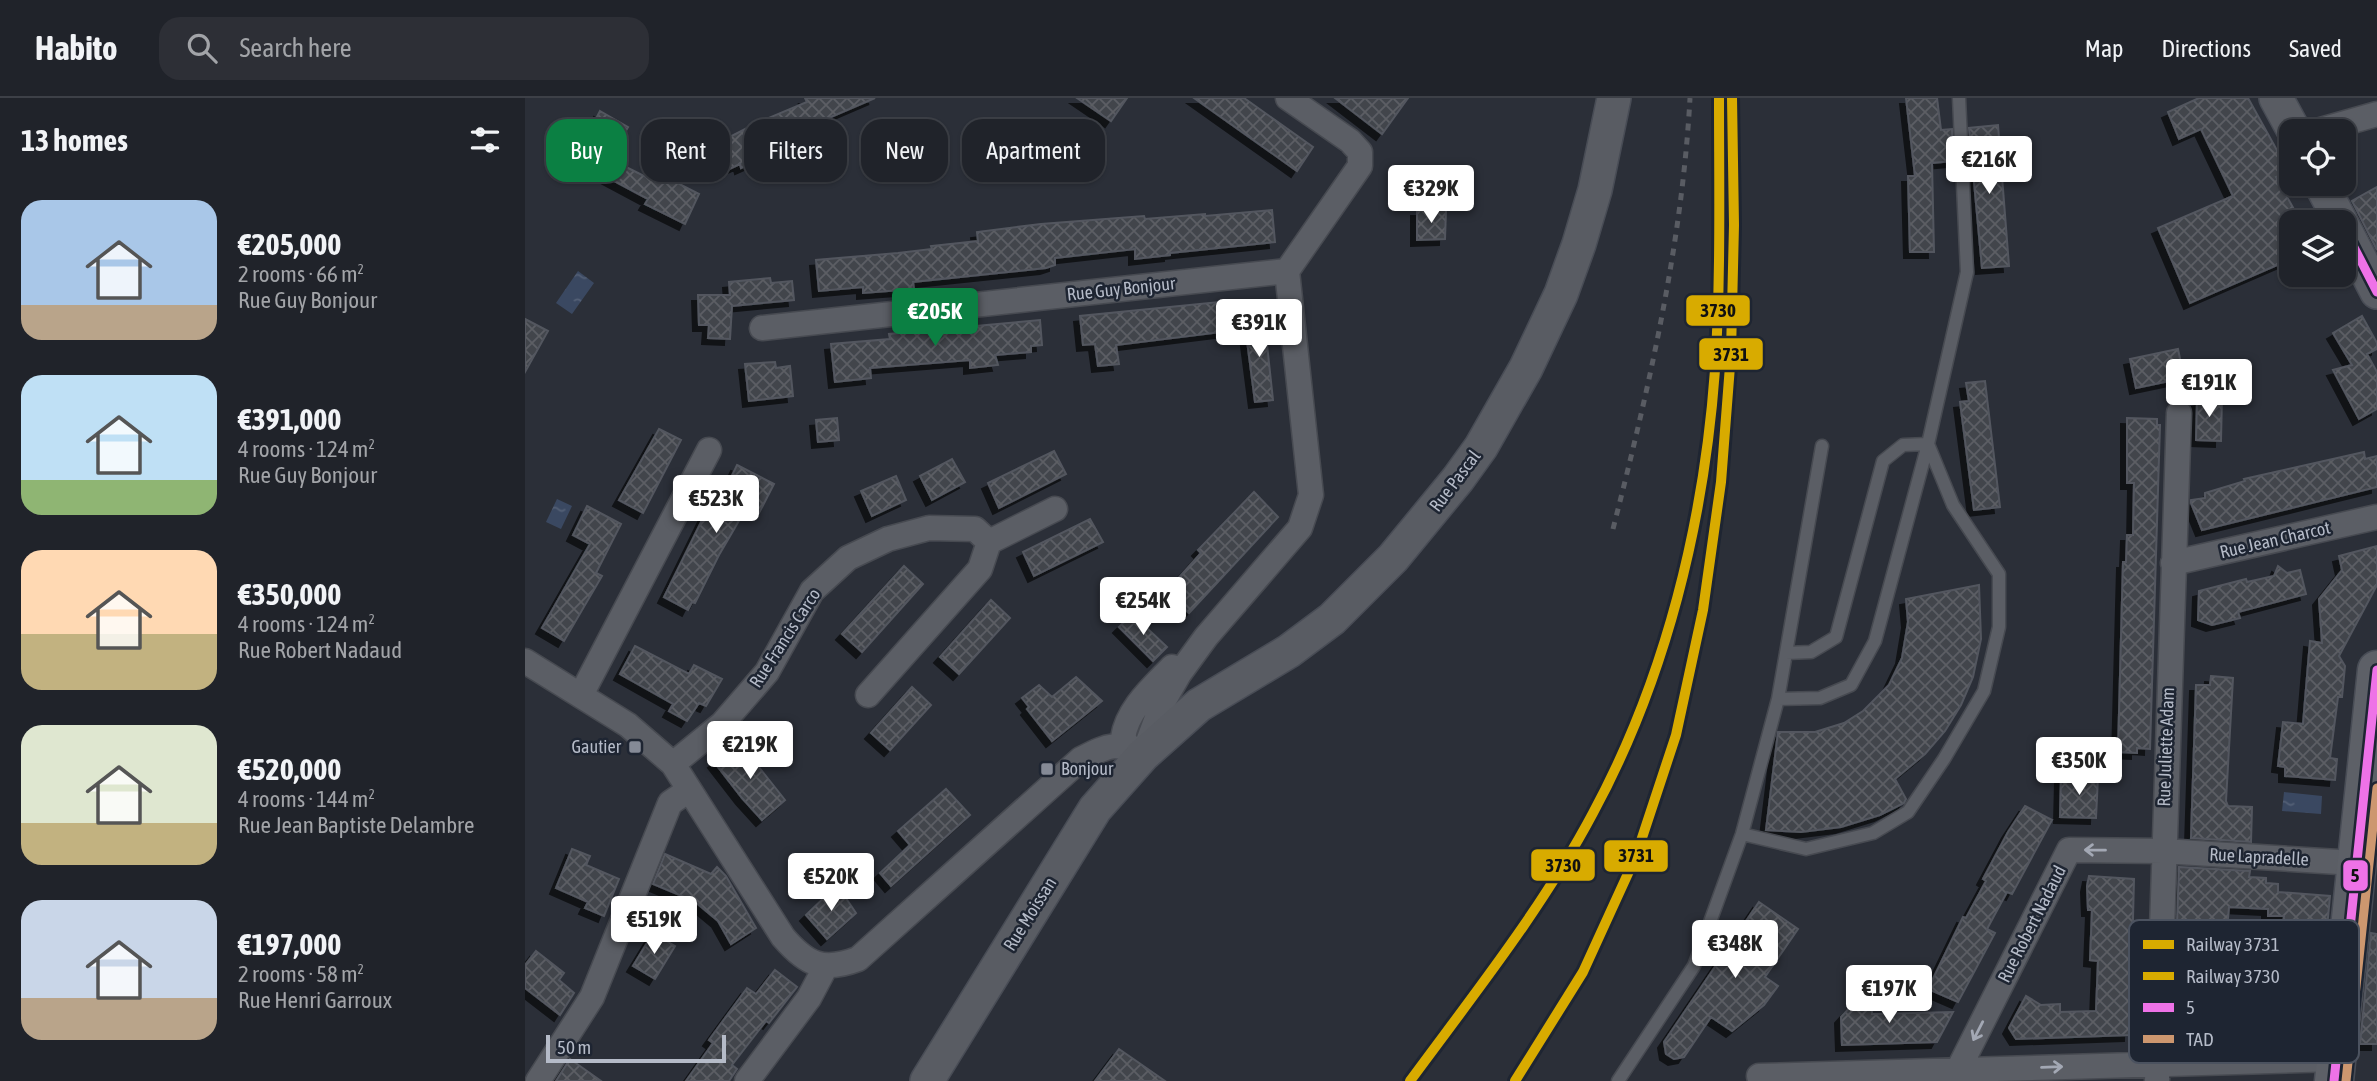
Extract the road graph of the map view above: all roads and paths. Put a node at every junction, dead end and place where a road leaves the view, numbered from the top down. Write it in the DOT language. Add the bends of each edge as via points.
graph roads {
  1 [pos="1288,98"];
  2 [pos="1614,98"];
  3 [pos="1959,98"];
  4 [pos="2276,98"];
  5 [pos="2377,114"];
  6 [pos="2287,119"];
  7 [pos="2356,120"];
  8 [pos="2356,251"];
  9 [pos="1287,271"];
  10 [pos="2377,292"];
  11 [pos="762,328"];
  12 [pos="2179,413"];
  13 [pos="1928,444"];
  14 [pos="1822,446"];
  15 [pos="709,450"];
  16 [pos="1055,509"];
  17 [pos="2377,517"];
  18 [pos="989,542"];
  19 [pos="2173,563"];
  20 [pos="1786,653"];
  21 [pos="525,661"];
  22 [pos="2377,670"];
  23 [pos="581,695"];
  24 [pos="868,695"];
  25 [pos="1778,699"];
  26 [pos="1136,751"];
  27 [pos="673,764"];
  28 [pos="689,790"];
  29 [pos="1742,834"];
  30 [pos="2364,841"];
  31 [pos="2163,851"];
  32 [pos="2161,920"];
  33 [pos="2354,920"];
  34 [pos="826,966"];
  35 [pos="2335,1070"];
  36 [pos="2157,1072"];
  37 [pos="1956,1075"];
  38 [pos="1759,1076"];
  39 [pos="538,1081"];
  40 [pos="747,1081"];
  41 [pos="926,1081"];
  42 [pos="1618,1081"];
  1 -- 9 [label="street" via="1350,141 1360,152 1360,166"];
  2 -- 26 [label="main road, Rue Pascal" via="1595,190 1561,294 1509,400 1458,479 1393,558 1332,619"];
  3 -- 13 [label="lane" via="1967,272"];
  4 -- 6 [label="main road"];
  5 -- 7 [label="street"];
  8 -- 10 [label="main road"];
  9 -- 11 [label="street, Rue Guy Bonjour"];
  9 -- 26 [label="street" via="1311,495 1300,528 1206,637"];
  12 -- 19 [label="street, Rue Juliette Adam"];
  13 -- 20 [label="lane" via="1903,445 1884,461 1836,637 1811,652"];
  13 -- 25 [label="lane" via="1875,641 1851,685 1820,698"];
  13 -- 29 [label="lane" via="1953,505 1999,574 1999,627 1984,691 1908,812 1873,833 1806,849"];
  14 -- 20 [label="lane"];
  15 -- 23 [label="street"];
  16 -- 18 [label="street"];
  17 -- 19 [label="street, Rue Jean Charcot"];
  18 -- 24 [label="street" via="980,569"];
  18 -- 27 [label="street, Rue Francis Carco" via="975,529 929,528 888,539 848,558 813,591 767,673 722,724"];
  19 -- 31 [label="street, Rue Juliette Adam"];
  20 -- 25 [label="lane"];
  21 -- 23 [label="street"];
  22 -- 30 [label="main road"];
  23 -- 27 [label="street" via="628,725"];
  25 -- 29 [label="lane"];
  26 -- 34 [label="street" via="1108,746 1081,759 858,958"];
  26 -- 41 [label="main road, Rue Moissan" via="1095,808"];
  27 -- 28 [label="street"];
  28 -- 34 [label="street" via="783,937 812,964"];
  28 -- 39 [label="street" via="670,803 592,998"];
  29 -- 42 [label="lane" via="1694,967"];
  30 -- 31 [label="street, Rue Lapradelle"];
  30 -- 33 [label="main road"];
  31 -- 32 [label="street, Rue Juliette Adam"];
  31 -- 37 [label="street, Rue Robert Nadaud, one-way" via="2069,850"];
  34 -- 40 [label="street" via="809,998"];
  35 -- 36 [label="street"];
  37 -- 36 [label="street, one-way"];
  37 -- 38 [label="street"];
}
